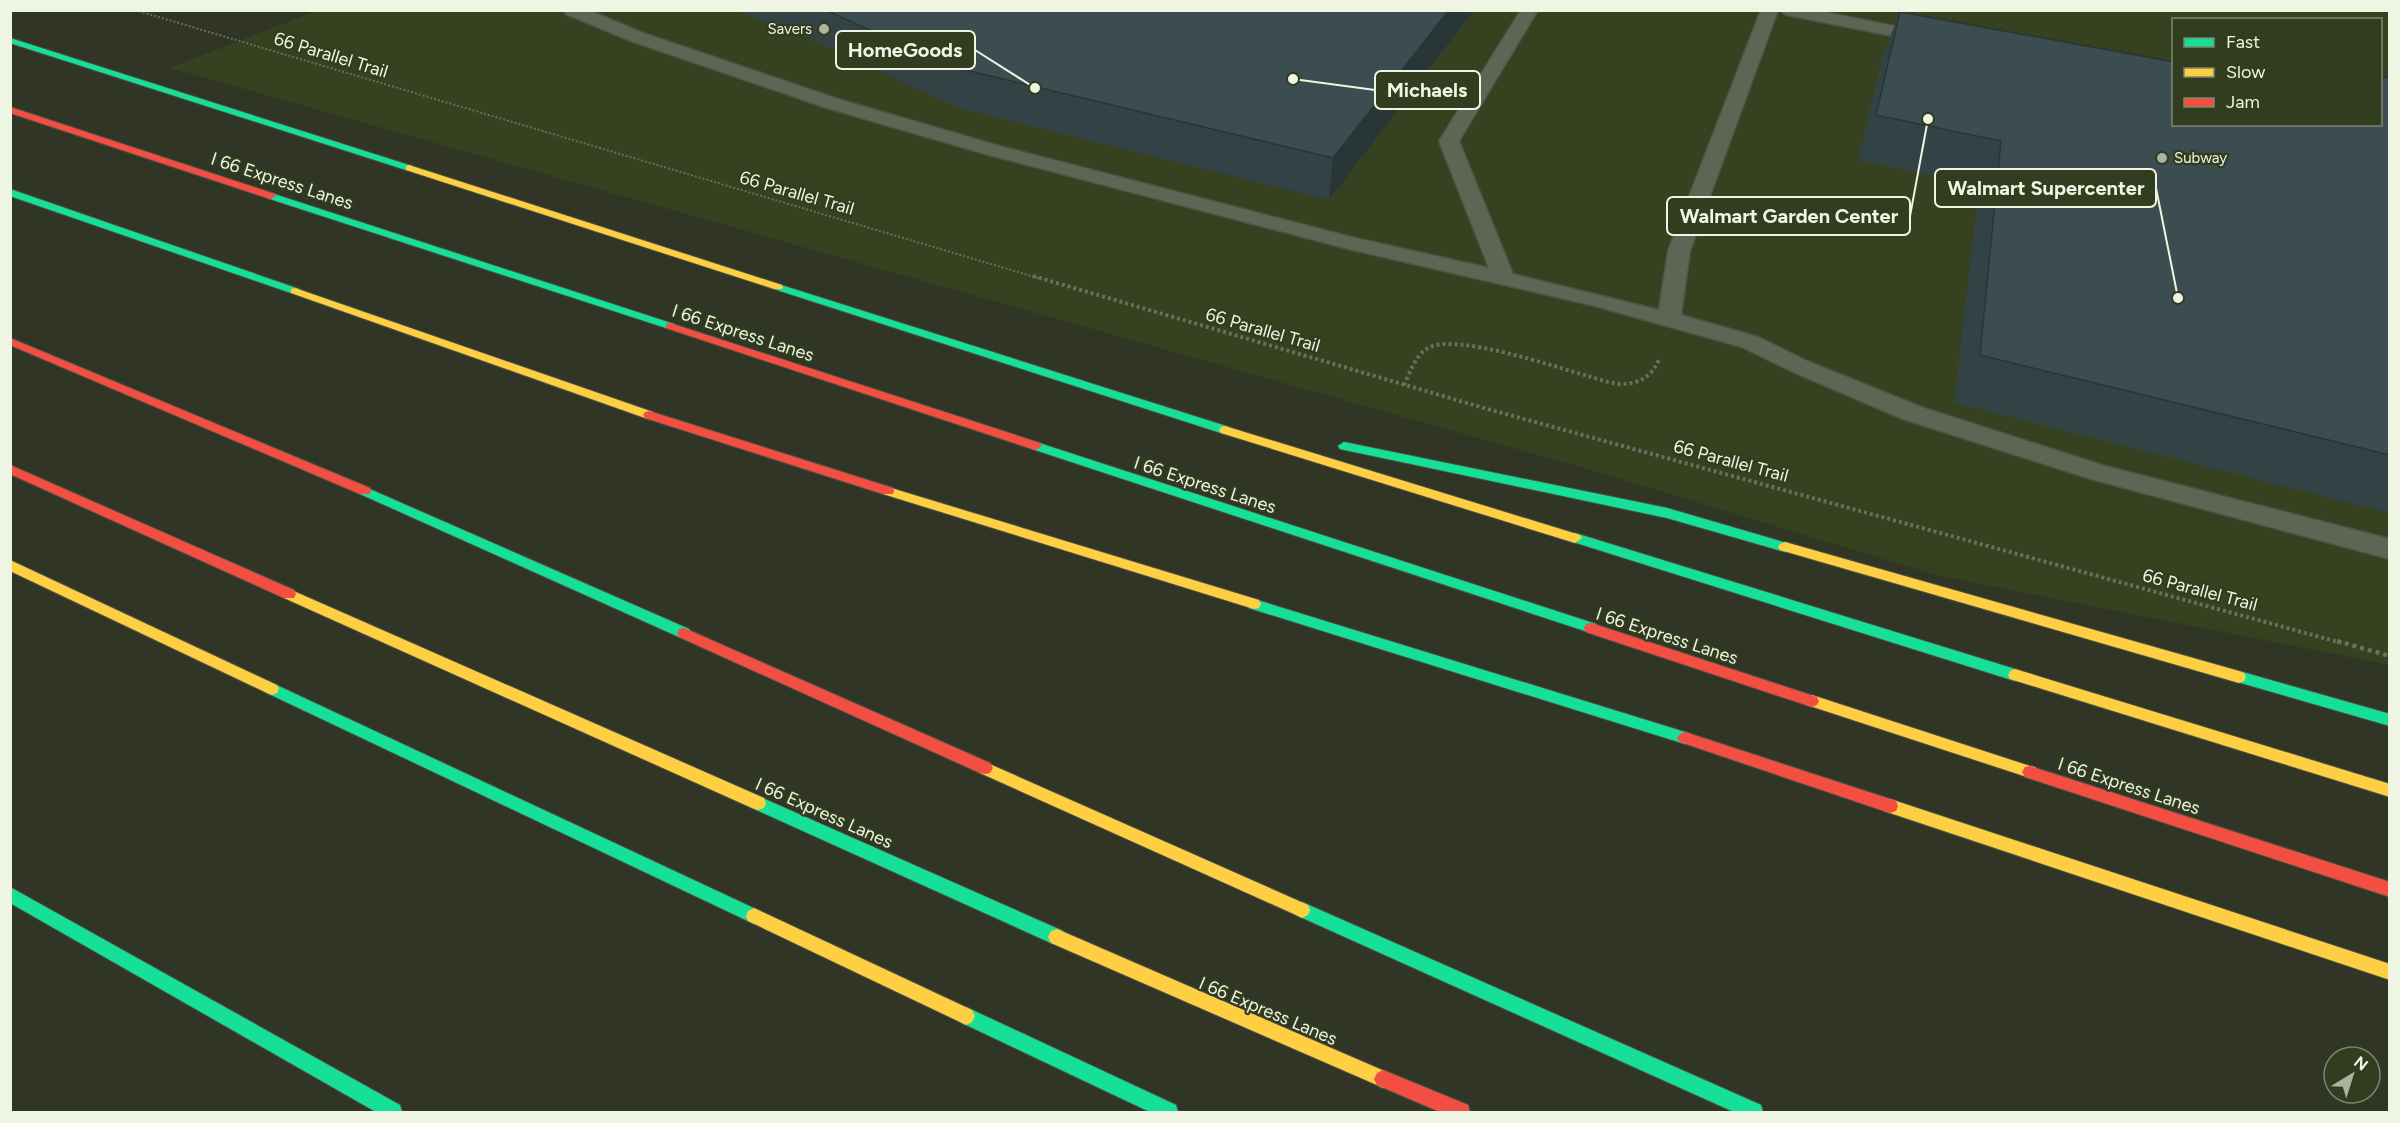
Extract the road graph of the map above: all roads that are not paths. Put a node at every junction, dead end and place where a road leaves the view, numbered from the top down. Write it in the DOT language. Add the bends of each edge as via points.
graph roads {
  1 [pos="572,10"];
  2 [pos="1530,10"];
  3 [pos="1770,10"];
  4 [pos="1788,10"];
  5 [pos="10,40"];
  6 [pos="1941,40"];
  7 [pos="10,110"];
  8 [pos="10,192"];
  9 [pos="1504,278"];
  10 [pos="1670,318"];
  11 [pos="10,341"];
  12 [pos="1152,407"];
  13 [pos="1293,436"];
  14 [pos="1328,443"];
  15 [pos="10,469"];
  16 [pos="2390,549"];
  17 [pos="10,565"];
  18 [pos="2390,720"];
  19 [pos="2390,791"];
  20 [pos="2390,890"];
  21 [pos="10,894"];
  22 [pos="2390,972"];
  23 [pos="393,1113"];
  24 [pos="1168,1113"];
  25 [pos="1461,1113"];
  26 [pos="1754,1113"];
  1 -- 9 [label="lane" via="637,37 834,104 996,151 1349,243"];
  2 -- 9 [label="lane" via="1449,141"];
  3 -- 10 [label="lane" via="1679,251"];
  4 -- 6 [label="lane"];
  5 -- 12 [label="highway"];
  7 -- 20 [label="highway, I 66 Express Lanes"];
  8 -- 22 [label="highway" via="698,432 1642,724"];
  9 -- 10 [label="lane"];
  10 -- 16 [label="lane" via="1750,342 1923,416 2100,472"];
  11 -- 26 [label="highway" via="350,484"];
  12 -- 13 [label="highway"];
  12 -- 19 [label="highway"];
  14 -- 18 [label="highway" via="1667,513"];
  15 -- 25 [label="highway, I 66 Express Lanes" via="1214,1007"];
  17 -- 24 [label="highway"];
  21 -- 23 [label="highway"];
}
